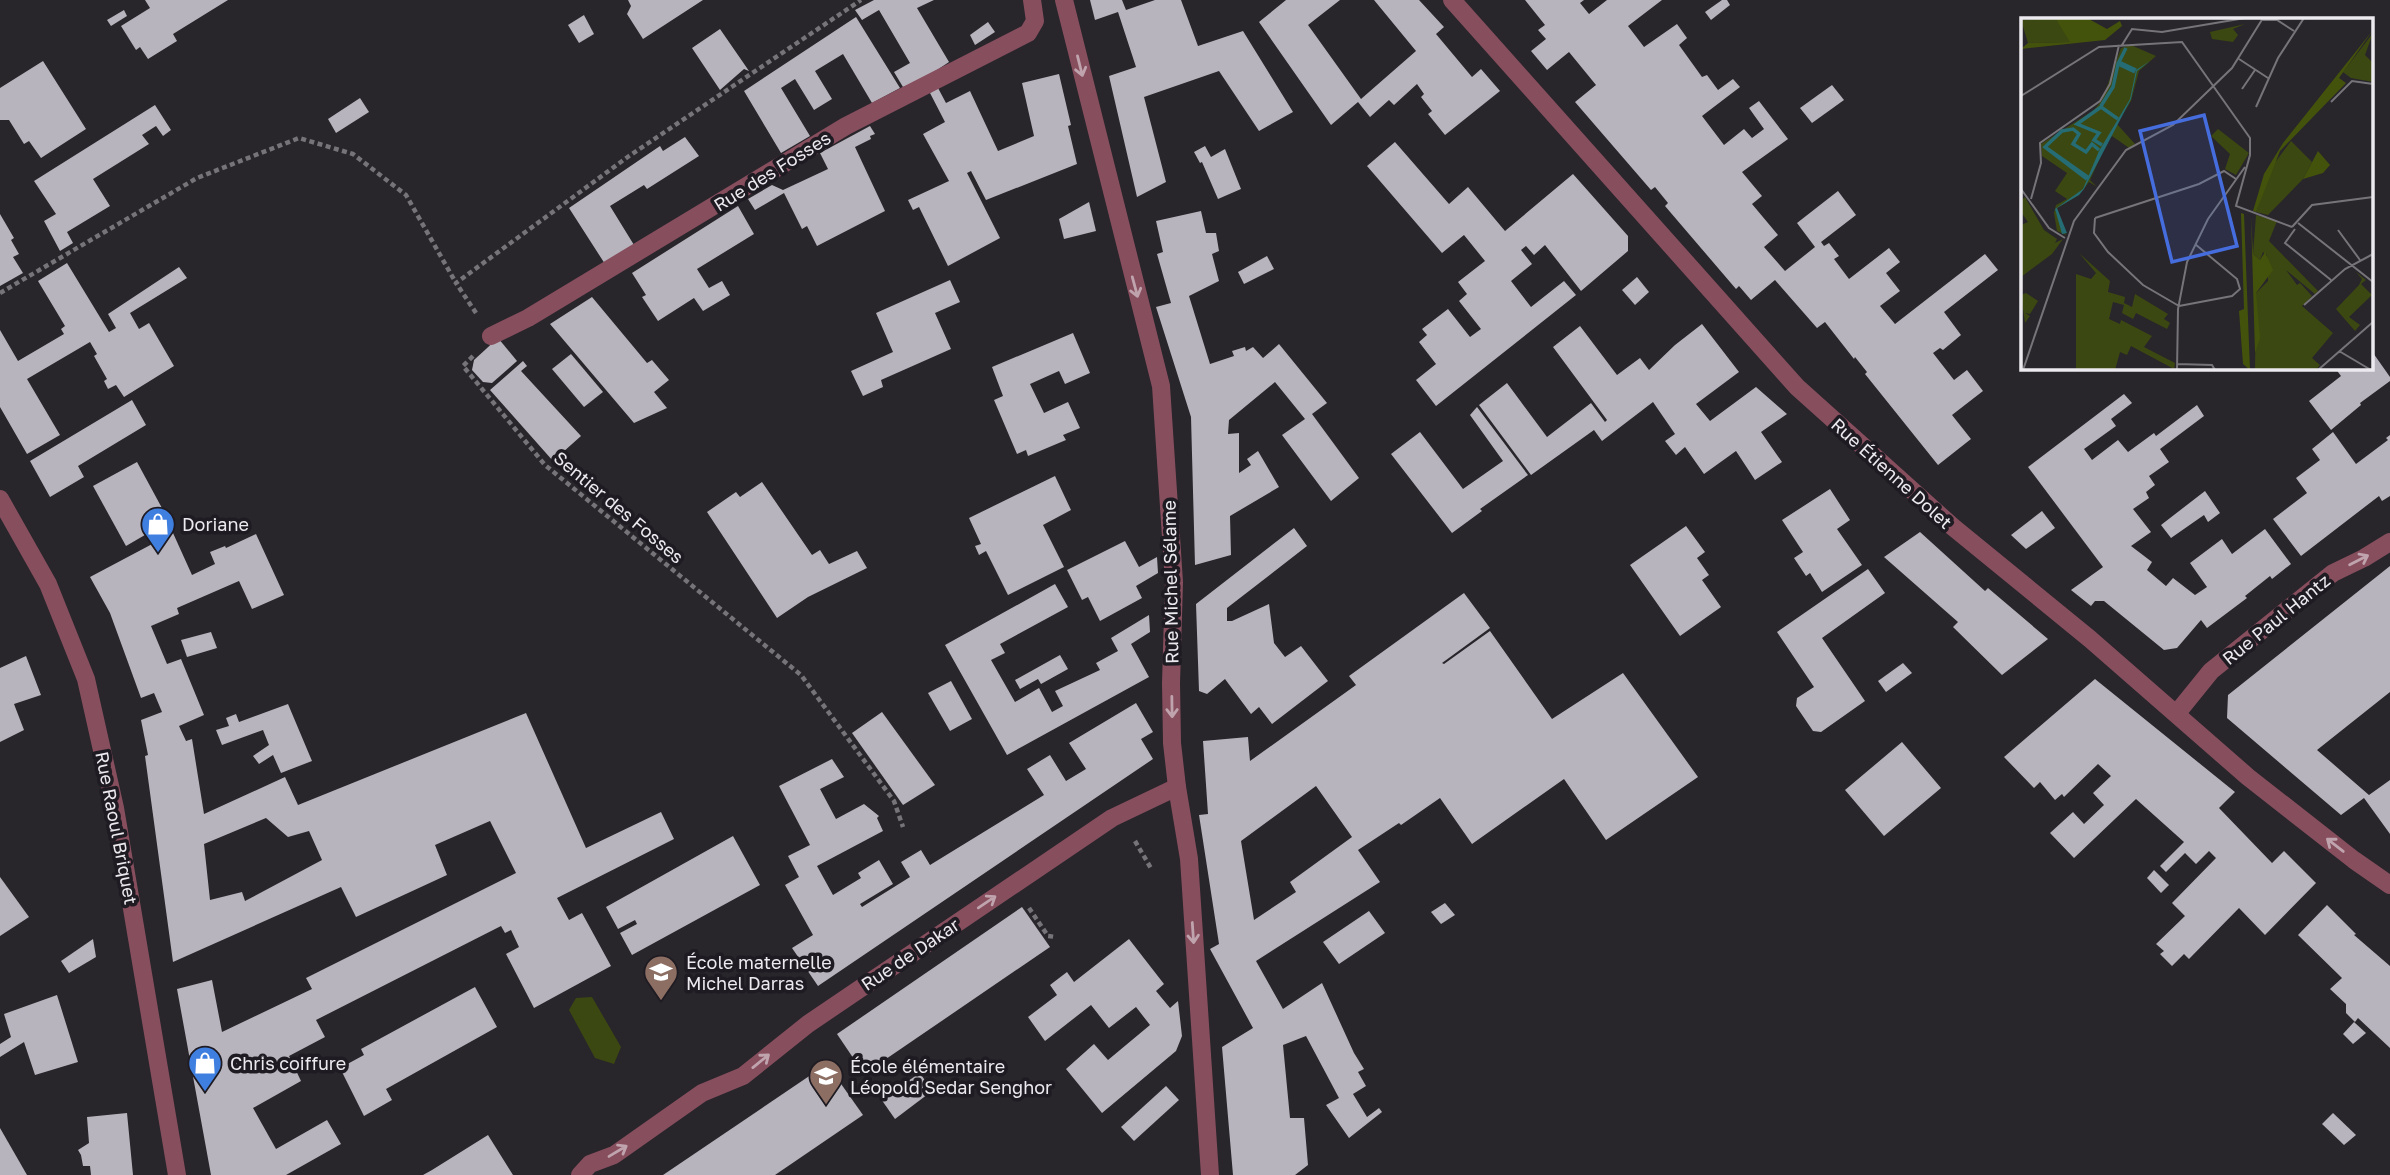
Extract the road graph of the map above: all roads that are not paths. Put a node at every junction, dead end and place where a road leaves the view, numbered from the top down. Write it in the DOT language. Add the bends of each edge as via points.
graph roads {
  1 [pos="1032,0"];
  2 [pos="1064,0"];
  3 [pos="1452,0"];
  4 [pos="491,336"];
  5 [pos="0,499"];
  6 [pos="2390,542"];
  7 [pos="2177,713"];
  8 [pos="1177,788"];
  9 [pos="2390,885"];
  10 [pos="177,1175"];
  11 [pos="580,1175"];
  12 [pos="1210,1175"];
  1 -- 4 [label="street, Rue des Fosses" via="1035,21 1028,33 846,126"];
  2 -- 8 [label="street, Rue Michel Sélame, one-way" via="1161,386 1174,582 1171,683"];
  3 -- 7 [label="street, Rue Étienne Dolet" via="1797,387 1953,527"];
  5 -- 10 [label="street, Rue Raoul Briquet" via="48,584 86,679 116,808"];
  7 -- 6 [label="street, Rue Paul Hantz, one-way" via="2211,671 2333,573"];
  9 -- 7 [label="street, Rue Étienne Dolet, one-way" via="2248,777"];
  11 -- 8 [label="street, Rue de Dakar, one-way" via="590,1164 614,1155 702,1093 743,1076 808,1024 1112,818"];
  8 -- 12 [label="street, Rue Michel Sélame, one-way" via="1189,859"];
}
